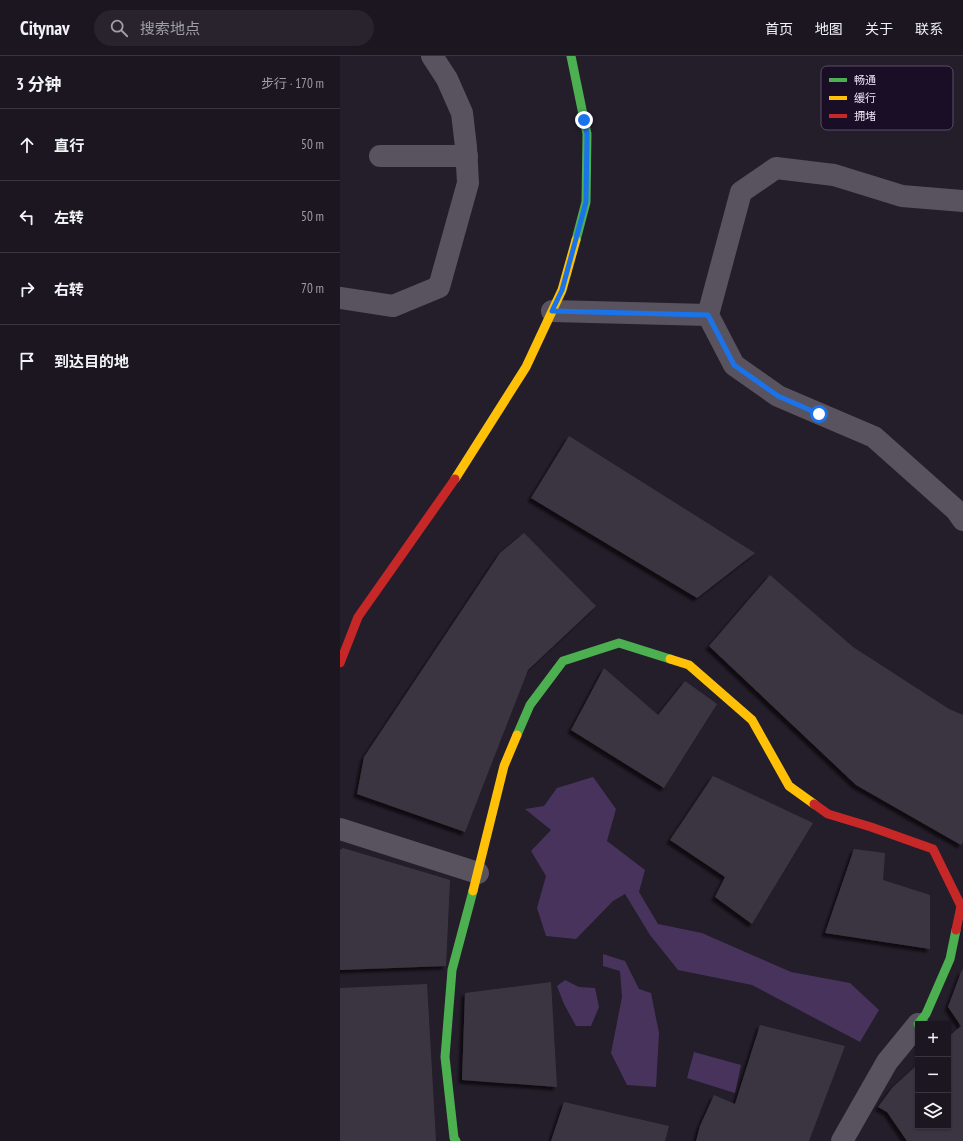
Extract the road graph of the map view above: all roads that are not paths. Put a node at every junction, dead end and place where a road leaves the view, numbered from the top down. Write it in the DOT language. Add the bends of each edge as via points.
graph roads {
  1 [pos="432,56"];
  2 [pos="571,56"];
  3 [pos="380,156"];
  4 [pos="467,156"];
  5 [pos="963,201"];
  6 [pos="340,298"];
  7 [pos="552,311"];
  8 [pos="708,315"];
  9 [pos="963,520"];
  10 [pos="340,663"];
  11 [pos="340,829"];
  12 [pos="478,873"];
  13 [pos="920,1021"];
  14 [pos="915,1028"];
  15 [pos="456,1141"];
  16 [pos="842,1141"];
  1 -- 4 [label="street" via="447,79 462,113"];
  2 -- 7 [label="street" via="587,134 586,202 562,290"];
  3 -- 4 [label="street"];
  4 -- 6 [label="street" via="468,183 439,287 393,306"];
  5 -- 8 [label="street" via="902,196 834,175 776,168 741,192"];
  7 -- 8 [label="street"];
  7 -- 10 [label="street" via="526,367 466,463 358,617"];
  8 -- 9 [label="street" via="734,365 778,396 874,437 956,510"];
  11 -- 12 [label="street"];
  12 -- 13 [label="street" via="504,766 530,705 563,661 619,643 689,665 752,720 789,786 828,814 933,849 961,906 950,959 926,1014"];
  12 -- 15 [label="street" via="452,970 445,1057"];
  14 -- 16 [label="street" via="887,1062"];
}
